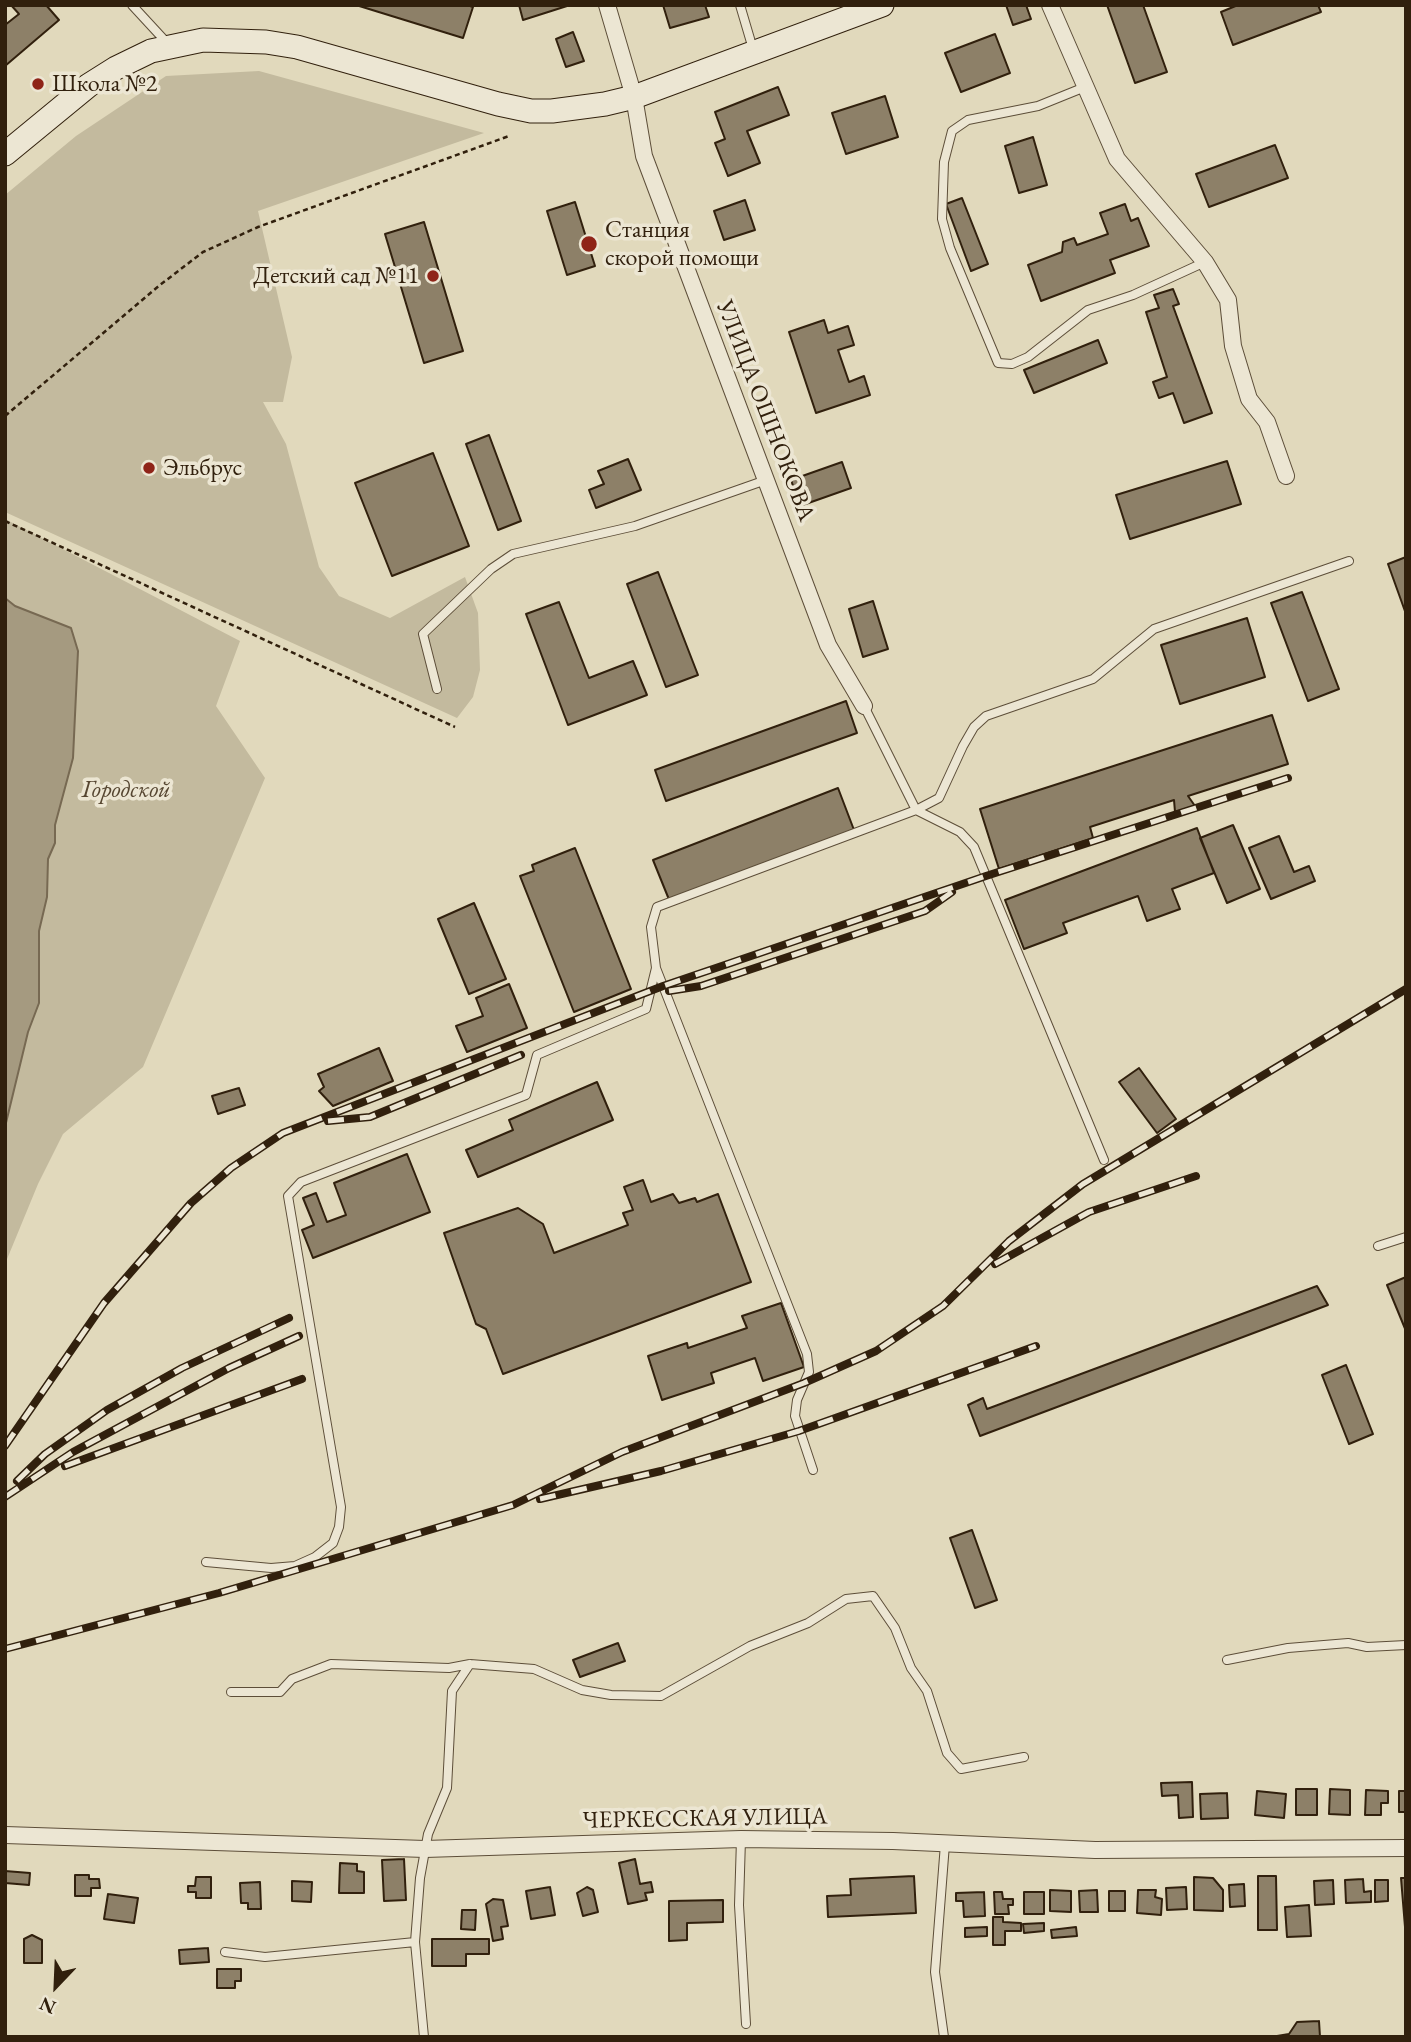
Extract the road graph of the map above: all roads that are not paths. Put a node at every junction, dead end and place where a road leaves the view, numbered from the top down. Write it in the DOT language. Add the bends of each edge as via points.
graph roads {
  1 [pos="132,5"];
  2 [pos="607,5"];
  3 [pos="740,5"];
  4 [pos="881,5"];
  5 [pos="1049,5"];
  6 [pos="170,47"];
  7 [pos="755,53"];
  8 [pos="1085,87"];
  9 [pos="634,97"];
  10 [pos="5,154"];
  11 [pos="1205,262"];
  12 [pos="1286,476"];
  13 [pos="767,479"];
  14 [pos="1349,561"];
  15 [pos="437,689"];
  16 [pos="864,706"];
  17 [pos="916,810"];
  18 [pos="656,968"];
  19 [pos="1104,1160"];
  20 [pos="1406,1237"];
  21 [pos="1378,1246"];
  22 [pos="813,1470"];
  23 [pos="206,1562"];
  24 [pos="1406,1645"];
  25 [pos="1227,1660"];
  26 [pos="470,1664"];
  27 [pos="232,1692"];
  28 [pos="1024,1757"];
  29 [pos="5,1835"];
  30 [pos="741,1839"];
  31 [pos="945,1844"];
  32 [pos="1406,1848"];
  33 [pos="425,1849"];
  34 [pos="415,1942"];
  35 [pos="225,1952"];
  36 [pos="746,2024"];
  37 [pos="424,2037"];
  38 [pos="944,2037"];
  1 -- 6 [label="lane"];
  2 -- 9 [label="street, УЛИЦА ОШНОКОВА"];
  3 -- 7 [label="lane"];
  4 -- 7 [label="main road"];
  5 -- 8 [label="street"];
  6 -- 9 [label="main road" via="203,40 238,40 297,47 531,111 580,108"];
  6 -- 10 [label="main road" via="133,59 98,79"];
  7 -- 9 [label="main road"];
  8 -- 11 [label="street" via="1118,159"];
  8 -- 11 [label="lane" via="1038,106 968,120 952,131 944,162 942,219 998,363 1012,364 1028,357 1088,310"];
  9 -- 13 [label="street, УЛИЦА ОШНОКОВА" via="644,156"];
  11 -- 12 [label="street" via="1228,300 1233,346 1249,399 1267,422"];
  13 -- 15 [label="lane" via="635,526 513,554 423,634"];
  13 -- 16 [label="street, УЛИЦА ОШНОКОВА" via="828,645"];
  14 -- 17 [label="lane" via="1154,629 1093,679 986,716 963,746 939,798"];
  16 -- 17 [label="lane"];
  17 -- 18 [label="lane" via="657,908 651,926"];
  17 -- 19 [label="lane" via="960,832 974,847"];
  18 -- 22 [label="lane" via="807,1354 809,1372 795,1416"];
  18 -- 23 [label="lane" via="646,1009 537,1055 526,1095 301,1182 288,1196 341,1507 339,1527 332,1543 295,1566"];
  20 -- 21 [label="lane"];
  24 -- 25 [label="lane" via="1288,1648"];
  26 -- 27 [label="lane" via="449,1668 331,1664 292,1679 280,1692"];
  26 -- 28 [label="lane" via="534,1669 582,1690 661,1696 750,1646 808,1623 846,1599 873,1596 927,1691 947,1753 961,1769"];
  26 -- 33 [label="lane" via="452,1691 447,1788"];
  29 -- 33 [label="street, ЧЕРКЕССКАЯ УЛИЦА"];
  30 -- 31 [label="street, ЧЕРКЕССКАЯ УЛИЦА"];
  30 -- 33 [label="street, ЧЕРКЕССКАЯ УЛИЦА"];
  30 -- 36 [label="lane" via="739,1905"];
  31 -- 32 [label="street, ЧЕРКЕССКАЯ УЛИЦА" via="1096,1850"];
  31 -- 38 [label="lane" via="935,1972"];
  33 -- 34 [label="lane"];
  34 -- 35 [label="lane" via="265,1957"];
  34 -- 37 [label="lane"];
}
